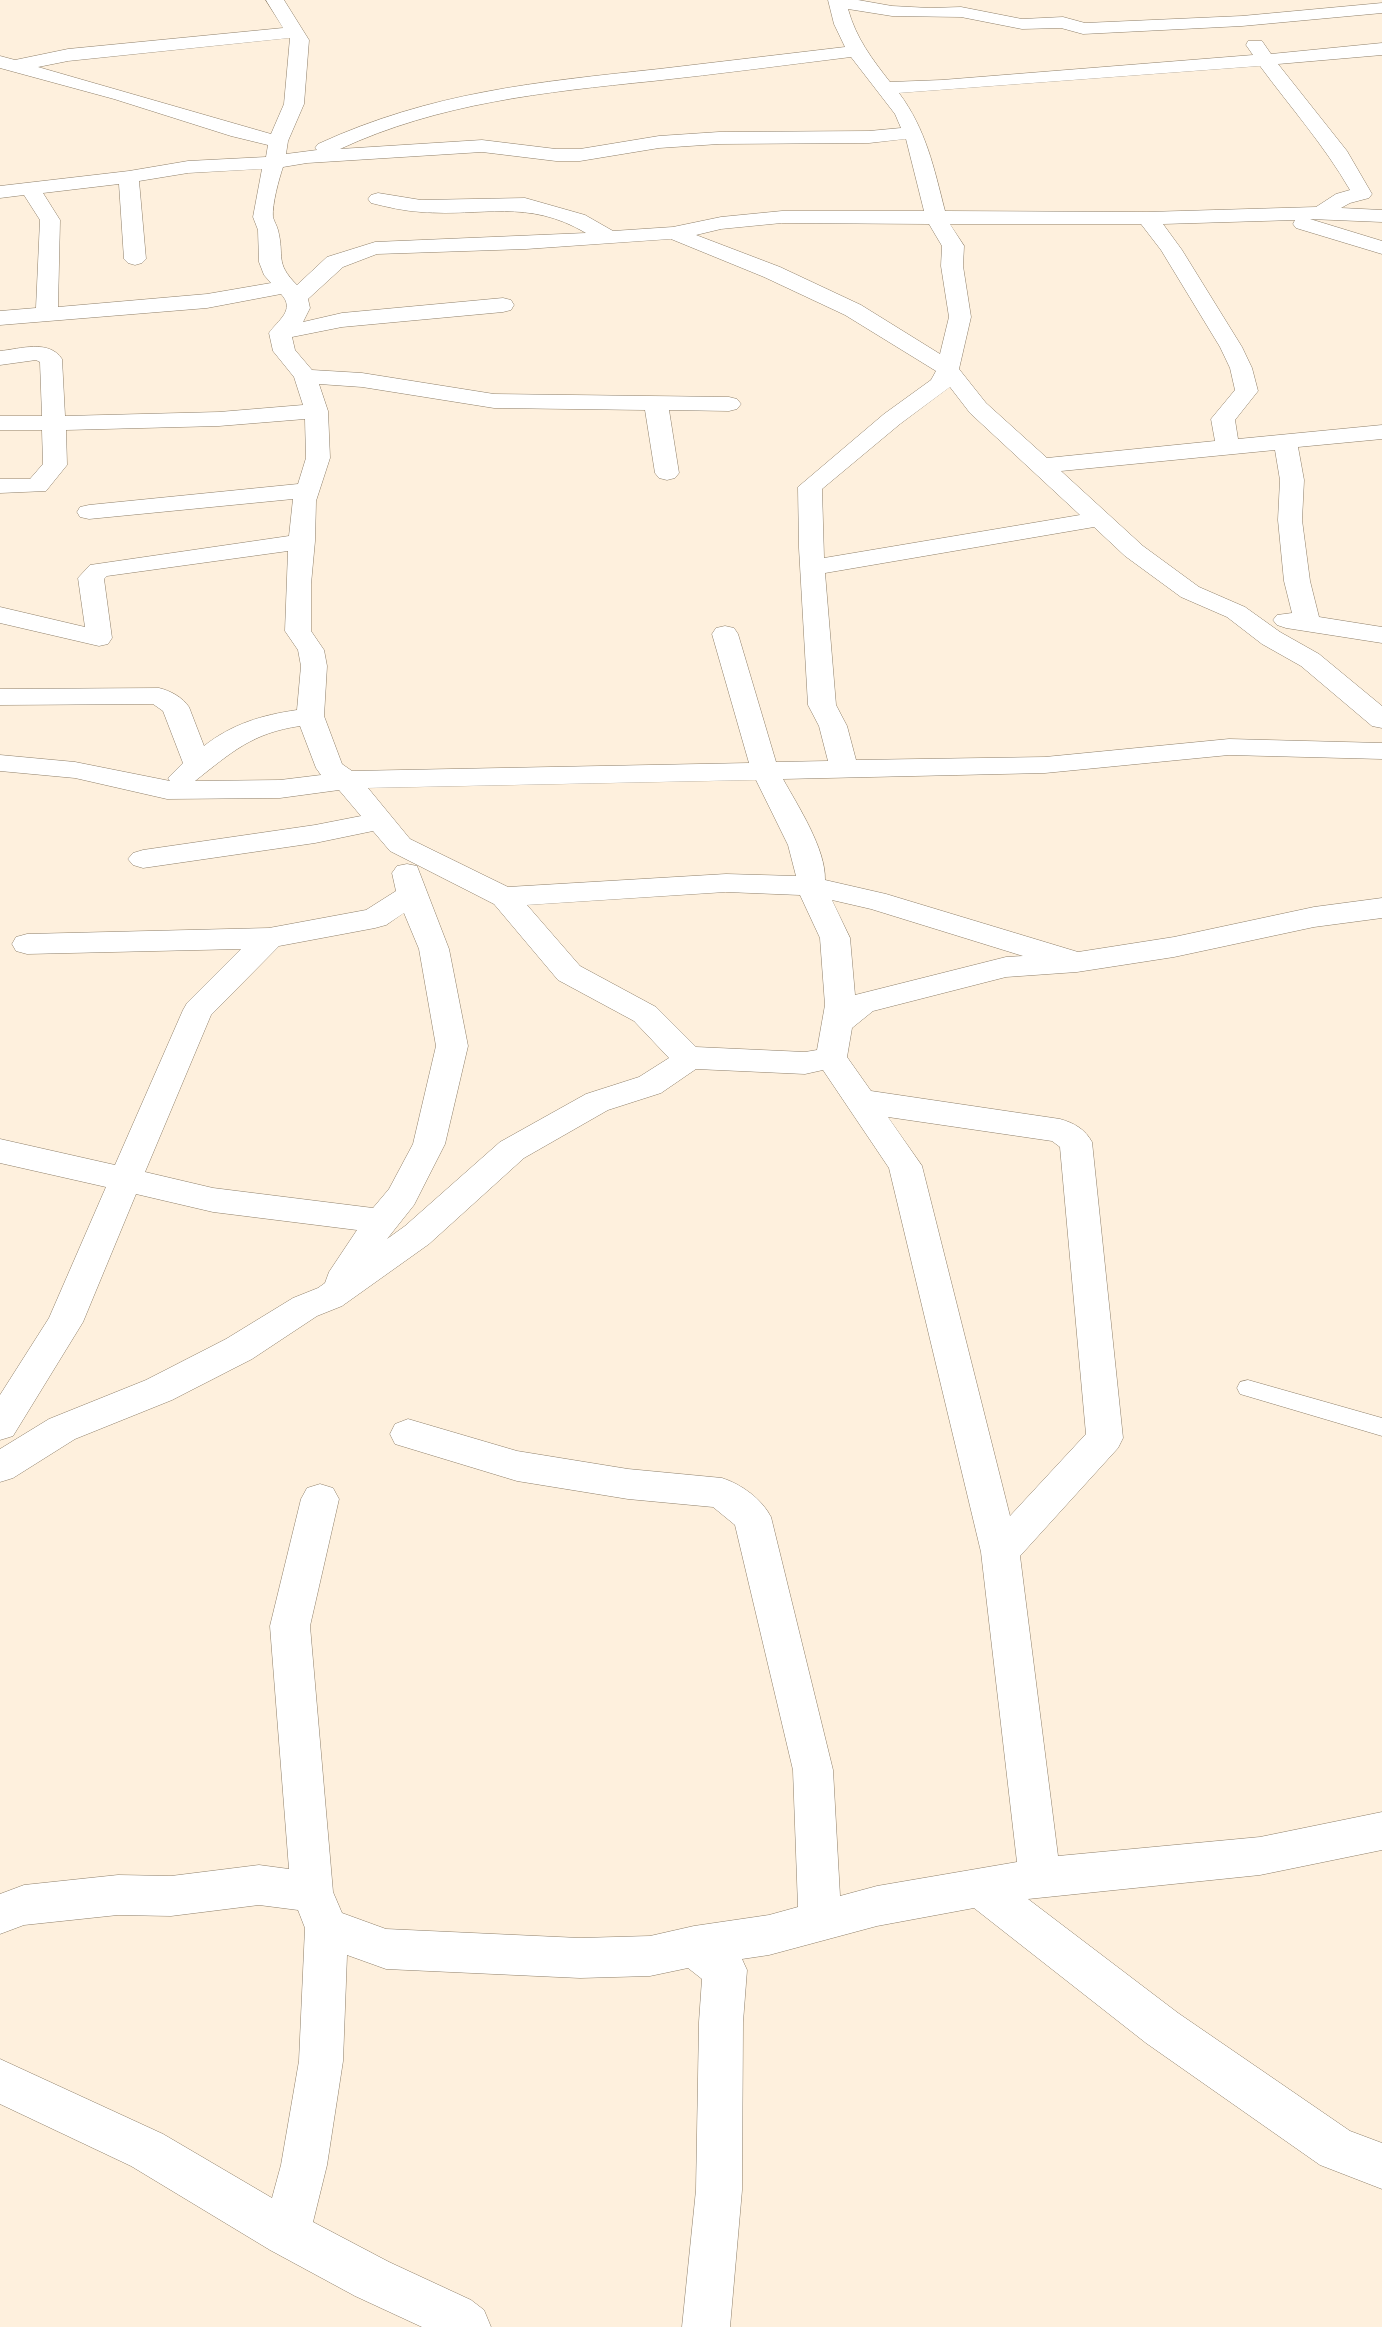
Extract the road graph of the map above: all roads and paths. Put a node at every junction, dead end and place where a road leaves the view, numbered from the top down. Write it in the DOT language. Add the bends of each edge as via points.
graph roads {
  1 [pos="274,0"];
  2 [pos="837,0"];
  3 [pos="1228,7"];
  4 [pos="1382,8"];
  5 [pos="1242,21"];
  6 [pos="297,32"];
  7 [pos="1382,49"];
  8 [pos="855,51"];
  9 [pos="1265,60"];
  10 [pos="6,64"];
  11 [pos="885,88"];
  12 [pos="913,132"];
  13 [pos="276,152"];
  14 [pos="307,157"];
  15 [pos="129,177"];
  16 [pos="30,188"];
  17 [pos="0,192"];
  18 [pos="1372,194"];
  19 [pos="378,199"];
  20 [pos="1319,213"];
  21 [pos="1273,215"];
  22 [pos="1382,216"];
  23 [pos="936,218"];
  24 [pos="1147,218"];
  25 [pos="673,233"];
  26 [pos="609,237"];
  27 [pos="1382,248"];
  28 [pos="135,259"];
  29 [pos="291,292"];
  30 [pos="503,305"];
  31 [pos="47,314"];
  32 [pos="0,318"];
  33 [pos="280,333"];
  34 [pos="0,358"];
  35 [pos="948,369"];
  36 [pos="305,376"];
  37 [pos="656,403"];
  38 [pos="729,404"];
  39 [pos="316,411"];
  40 [pos="0,423"];
  41 [pos="54,423"];
  42 [pos="1382,432"];
  43 [pos="1285,442"];
  44 [pos="1228,447"];
  45 [pos="1040,466"];
  46 [pos="667,472"];
  47 [pos="0,486"];
  48 [pos="306,490"];
  49 [pos="88,512"];
  50 [pos="1098,519"];
  51 [pos="303,541"];
  52 [pos="813,568"];
  53 [pos="1236,612"];
  54 [pos="0,615"];
  55 [pos="1307,623"];
  56 [pos="725,634"];
  57 [pos="1382,634"];
  58 [pos="0,697"];
  59 [pos="310,716"];
  60 [pos="1382,720"];
  61 [pos="1382,751"];
  62 [pos="0,763"];
  63 [pos="198,765"];
  64 [pos="844,769"];
  65 [pos="765,771"];
  66 [pos="346,780"];
  67 [pos="167,790"];
  68 [pos="378,820"];
  69 [pos="400,845"];
  70 [pos="143,859"];
  71 [pos="810,886"];
  72 [pos="412,895"];
  73 [pos="504,897"];
  74 [pos="1382,908"];
  75 [pos="269,938"];
  76 [pos="27,944"];
  77 [pos="1077,962"];
  78 [pos="838,1023"];
  79 [pos="688,1058"];
  80 [pos="831,1058"];
  81 [pos="860,1101"];
  82 [pos="0,1151"];
  83 [pos="127,1180"];
  84 [pos="381,1221"];
  85 [pos="330,1298"];
  86 [pos="12,1388"];
  87 [pos="1248,1388"];
  88 [pos="0,1426"];
  89 [pos="1382,1427"];
  90 [pos="408,1434"];
  91 [pos="0,1467"];
  92 [pos="320,1499"];
  93 [pos="1000,1552"];
  94 [pos="1382,1831"];
  95 [pos="1040,1877"];
  96 [pos="981,1888"];
  97 [pos="319,1910"];
  98 [pos="0,1914"];
  99 [pos="820,1922"];
  100 [pos="694,1946"];
  101 [pos="0,2081"];
  102 [pos="1382,2166"];
  103 [pos="287,2233"];
  104 [pos="467,2327"];
  105 [pos="706,2327"];
  1 -- 6 [label="street"];
  2 -- 5 [label="street" via="892,11 961,12 1022,24 1059,15 1083,29"];
  2 -- 8 [label="street"];
  3 -- 5 [label="street"];
  4 -- 5 [label="street"];
  5 -- 9 [label="street"];
  6 -- 10 [label="street"];
  6 -- 13 [label="street" via="300,55 294,104"];
  7 -- 9 [label="street"];
  8 -- 11 [label="street"];
  8 -- 14 [label="street" via="525,88 445,104 378,125"];
  9 -- 11 [label="street"];
  9 -- 18 [label="street"];
  10 -- 13 [label="street" via="238,132"];
  11 -- 12 [label="street"];
  12 -- 14 [label="street" via="659,142 580,155 482,146"];
  12 -- 23 [label="street"];
  13 -- 14 [label="street"];
  13 -- 15 [label="street"];
  13 -- 29 [label="street" via="263,216 270,262 275,275"];
  15 -- 16 [label="street"];
  15 -- 28 [label="street"];
  16 -- 17 [label="street"];
  16 -- 31 [label="street" via="50,220"];
  18 -- 20 [label="street" via="1343,198"];
  18 -- 22 [label="street"];
  19 -- 26 [label="street" via="421,206 525,204 578,219"];
  20 -- 21 [label="street"];
  20 -- 22 [label="street"];
  21 -- 24 [label="street"];
  21 -- 27 [label="street"];
  23 -- 24 [label="street"];
  23 -- 25 [label="street" via="782,217"];
  23 -- 35 [label="street" via="953,246 960,316"];
  24 -- 44 [label="street" via="1181,263 1244,370 1247,391 1223,419"];
  25 -- 26 [label="street"];
  25 -- 35 [label="street" via="772,272 853,310"];
  26 -- 29 [label="street" via="375,249 335,262 322,276"];
  29 -- 31 [label="street"];
  29 -- 33 [label="street" via="297,314"];
  30 -- 33 [label="street" via="342,321"];
  31 -- 32 [label="street"];
  33 -- 36 [label="street" via="284,351"];
  34 -- 41 [label="street" via="40,353 51,359"];
  35 -- 45 [label="street" via="978,408"];
  35 -- 52 [label="street" via="940,384 810,487"];
  36 -- 37 [label="street" via="362,380 494,401"];
  36 -- 39 [label="street"];
  37 -- 38 [label="street"];
  37 -- 46 [label="street"];
  39 -- 41 [label="street" via="219,419"];
  39 -- 48 [label="street" via="318,458"];
  40 -- 41 [label="street"];
  41 -- 47 [label="street" via="55,465 37,486"];
  42 -- 43 [label="street"];
  43 -- 44 [label="street"];
  43 -- 55 [label="street" via="1292,480 1290,520"];
  44 -- 45 [label="street"];
  45 -- 50 [label="street"];
  48 -- 49 [label="street"];
  48 -- 51 [label="street"];
  50 -- 52 [label="street"];
  50 -- 53 [label="street" via="1190,592"];
  51 -- 54 [label="street" via="99,570 91,579 99,638"];
  51 -- 59 [label="street" via="298,631 310,650 314,666"];
  52 -- 64 [label="street" via="822,705 833,726"];
  53 -- 55 [label="street"];
  53 -- 60 [label="street" via="1310,660"];
  55 -- 57 [label="street"];
  56 -- 65 [label="street"];
  58 -- 63 [label="street" via="159,696 175,706"];
  59 -- 63 [label="street" via="266,723 228,741"];
  59 -- 66 [label="street" via="330,768"];
  61 -- 64 [label="street" via="1229,747 1045,765"];
  62 -- 67 [label="street" via="75,771"];
  63 -- 67 [label="street"];
  64 -- 65 [label="street"];
  65 -- 66 [label="street"];
  65 -- 71 [label="street" via="796,830 811,873"];
  66 -- 67 [label="street" via="280,789"];
  66 -- 68 [label="street"];
  68 -- 69 [label="street"];
  68 -- 70 [label="street" via="315,834"];
  69 -- 72 [label="street"];
  69 -- 73 [label="street"];
  71 -- 73 [label="street" via="726,883"];
  71 -- 77 [label="street" via="876,901"];
  71 -- 78 [label="street" via="835,938"];
  72 -- 75 [label="street" via="375,918"];
  72 -- 84 [label="street" via="434,949 452,1046 429,1144 402,1196"];
  73 -- 79 [label="street" via="569,973 645,1014"];
  74 -- 77 [label="street"];
  75 -- 76 [label="street"];
  75 -- 83 [label="street" via="198,1010"];
  77 -- 78 [label="street" via="1006,967 893,995 863,1003"];
  78 -- 80 [label="street"];
  79 -- 80 [label="street" via="805,1063"];
  79 -- 85 [label="street" via="650,1085 597,1102 512,1150 417,1235"];
  80 -- 81 [label="street"];
  81 -- 93 [label="street" via="906,1167"];
  81 -- 93 [label="street" via="1060,1131 1076,1142 1105,1438"];
  82 -- 83 [label="street"];
  83 -- 84 [label="street" via="213,1200"];
  83 -- 86 [label="street" via="65,1322"];
  84 -- 85 [label="street"];
  85 -- 91 [label="street" via="306,1307 239,1349 159,1390 62,1430"];
  86 -- 88 [label="street"];
  87 -- 89 [label="lane"];
  90 -- 99 [label="street" via="517,1466 628,1484 722,1493 752,1517 813,1770"];
  92 -- 97 [label="street" via="290,1626"];
  93 -- 95 [label="street"];
  94 -- 95 [label="street" via="1260,1856"];
  95 -- 96 [label="street"];
  96 -- 99 [label="street" via="877,1906"];
  96 -- 102 [label="street" via="1162,2028 1336,2149"];
  97 -- 98 [label="street" via="259,1885 171,1896 118,1895 36,1904"];
  97 -- 100 [label="street" via="386,1949 580,1958 650,1956"];
  97 -- 103 [label="street" via="321,2061 304,2165"];
  99 -- 100 [label="street" via="768,1935"];
  100 -- 105 [label="street" via="725,1970 719,2190"];
  101 -- 103 [label="street" via="147,2150"];
  103 -- 104 [label="street"];
}
